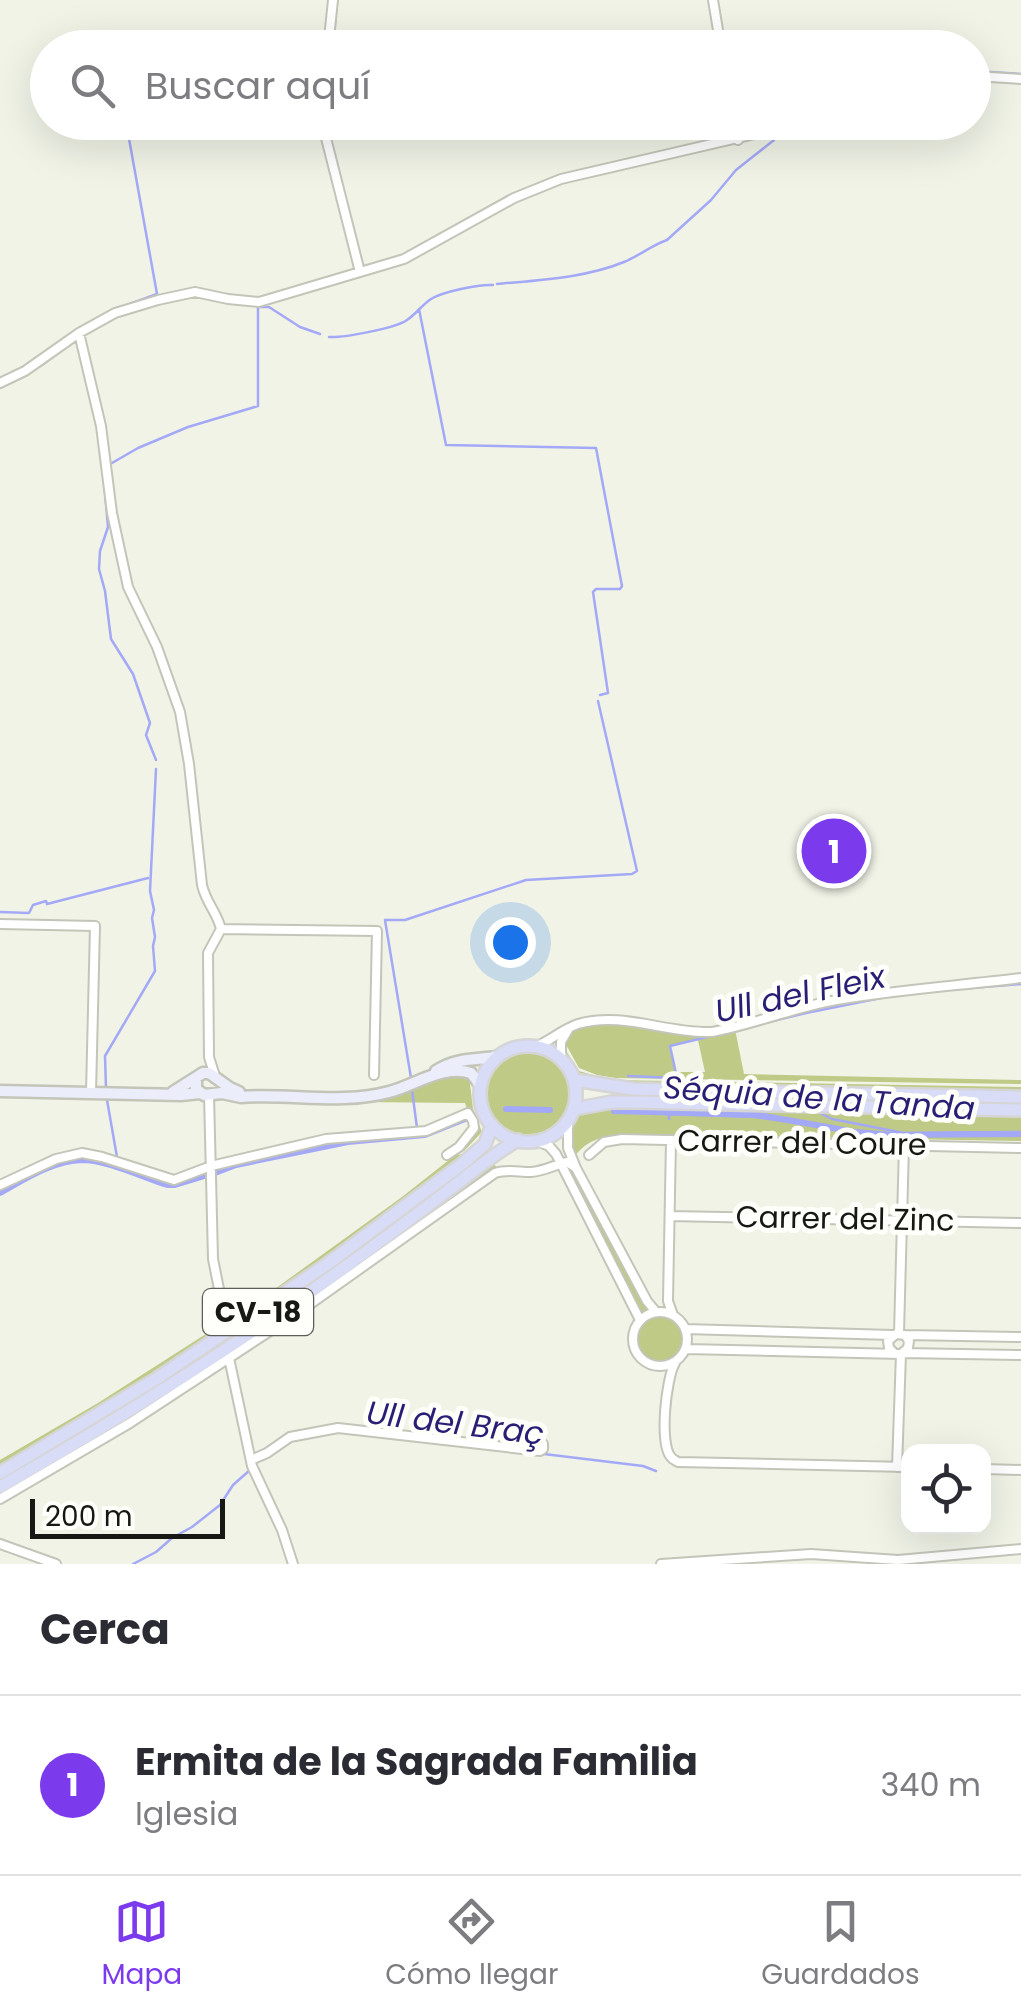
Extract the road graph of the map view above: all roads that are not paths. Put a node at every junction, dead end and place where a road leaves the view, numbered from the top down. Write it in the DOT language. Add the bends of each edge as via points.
graph roads {
  1 [pos="332,0"];
  2 [pos="712,0"];
  3 [pos="331,30"];
  4 [pos="718,30"];
  5 [pos="991,77"];
  6 [pos="1021,79"];
  7 [pos="327,140"];
  8 [pos="738,140"];
  9 [pos="360,272"];
  10 [pos="80,333"];
  11 [pos="0,383"];
  12 [pos="0,924"];
  13 [pos="221,929"];
  14 [pos="1021,978"];
  15 [pos="572,1026"];
  16 [pos="537,1046"];
  17 [pos="210,1057"];
  18 [pos="497,1057"];
  19 [pos="561,1058"];
  20 [pos="199,1076"];
  21 [pos="216,1076"];
  22 [pos="374,1076"];
  23 [pos="426,1078"];
  24 [pos="574,1080"];
  25 [pos="481,1086"];
  26 [pos="0,1091"];
  27 [pos="91,1093"];
  28 [pos="168,1094"];
  29 [pos="207,1096"];
  30 [pos="257,1096"];
  31 [pos="1021,1097"];
  32 [pos="1021,1110"];
  33 [pos="571,1115"];
  34 [pos="492,1125"];
  35 [pos="518,1140"];
  36 [pos="538,1140"];
  37 [pos="672,1140"];
  38 [pos="904,1145"];
  39 [pos="1021,1148"];
  40 [pos="589,1155"];
  41 [pos="447,1156"];
  42 [pos="560,1163"];
  43 [pos="211,1166"];
  44 [pos="576,1168"];
  45 [pos="550,1169"];
  46 [pos="566,1178"];
  47 [pos="0,1184"];
  48 [pos="670,1216"];
  49 [pos="902,1221"];
  50 [pos="1021,1223"];
  51 [pos="668,1301"];
  52 [pos="659,1312"];
  53 [pos="224,1314"];
  54 [pos="673,1315"];
  55 [pos="640,1320"];
  56 [pos="685,1330"];
  57 [pos="899,1335"];
  58 [pos="1021,1337"];
  59 [pos="686,1349"];
  60 [pos="899,1354"];
  61 [pos="1021,1355"];
  62 [pos="230,1358"];
  63 [pos="674,1363"];
  64 [pos="660,1367"];
  65 [pos="668,1380"];
  66 [pos="543,1444"];
  67 [pos="251,1460"];
  68 [pos="897,1466"];
  69 [pos="901,1466"];
  70 [pos="991,1469"];
  71 [pos="1021,1470"];
  72 [pos="0,1473"];
  73 [pos="0,1487"];
  74 [pos="0,1499"];
  75 [pos="0,1544"];
  76 [pos="1021,1549"];
  77 [pos="56,1564"];
  78 [pos="293,1564"];
  79 [pos="661,1564"];
  1 -- 3 [label="street"];
  2 -- 4 [label="street"];
  5 -- 6 [label="street"];
  7 -- 9 [label="street"];
  8 -- 9 [label="street" via="560,179 404,260"];
  9 -- 10 [label="street" via="259,302 180,294 115,313"];
  10 -- 11 [label="street"];
  10 -- 13 [label="street" via="128,587 180,712 202,885"];
  12 -- 27 [label="street" via="95,926"];
  13 -- 17 [label="street" via="208,952"];
  13 -- 22 [label="street" via="377,931"];
  14 -- 15 [label="street" via="849,998 712,1032 616,1019"];
  15 -- 16 [label="street"];
  15 -- 19 [label="street" via="561,1042"];
  16 -- 18 [label="main road"];
  16 -- 19 [label="main road"];
  17 -- 20 [label="street"];
  17 -- 21 [label="street"];
  18 -- 23 [label="main road" via="450,1062"];
  18 -- 25 [label="main road"];
  19 -- 24 [label="main road"];
  20 -- 21 [label="main road"];
  20 -- 28 [label="main road"];
  20 -- 29 [label="main road" via="196,1089"];
  21 -- 29 [label="main road" via="217,1090"];
  21 -- 30 [label="main road"];
  23 -- 25 [label="main road" via="460,1070"];
  23 -- 30 [label="main road" via="366,1096"];
  24 -- 31 [label="main road" via="633,1088"];
  24 -- 33 [label="main road"];
  25 -- 34 [label="main road"];
  26 -- 27 [label="main road"];
  27 -- 28 [label="main road"];
  28 -- 29 [label="main road"];
  29 -- 30 [label="main road"];
  29 -- 43 [label="street"];
  32 -- 33 [label="main road" via="612,1102"];
  33 -- 36 [label="main road"];
  33 -- 44 [label="street" via="568,1148"];
  34 -- 35 [label="main road"];
  34 -- 72 [label="main road, CV-18" via="485,1144 462,1164 326,1265"];
  35 -- 36 [label="main road"];
  35 -- 73 [label="main road, CV-18" via="222,1351"];
  36 -- 42 [label="street"];
  37 -- 38 [label="street, Carrer del Coure"];
  37 -- 40 [label="street, Carrer del Coure" via="604,1142"];
  37 -- 48 [label="street"];
  38 -- 39 [label="street, Carrer del Coure"];
  38 -- 49 [label="street"];
  41 -- 43 [label="street" via="474,1128 468,1113 426,1130 326,1139"];
  42 -- 44 [label="street"];
  42 -- 45 [label="street"];
  42 -- 46 [label="street"];
  43 -- 47 [label="street" via="174,1180 82,1153"];
  43 -- 53 [label="street" via="213,1259"];
  44 -- 52 [label="street"];
  45 -- 46 [label="street"];
  45 -- 62 [label="street" via="494,1173"];
  46 -- 55 [label="street"];
  48 -- 49 [label="street, Carrer del Zinc"];
  48 -- 51 [label="street"];
  49 -- 50 [label="street, Carrer del Zinc"];
  49 -- 57 [label="street"];
  51 -- 52 [label="street"];
  51 -- 54 [label="street"];
  52 -- 54 [label="street"];
  52 -- 55 [label="street"];
  54 -- 56 [label="street"];
  55 -- 64 [label="street" via="633,1346 644,1361"];
  56 -- 57 [label="street"];
  56 -- 59 [label="street"];
  57 -- 58 [label="street"];
  57 -- 60 [label="street" via="909,1341"];
  57 -- 60 [label="street" via="888,1341"];
  59 -- 60 [label="street"];
  59 -- 63 [label="street"];
  60 -- 61 [label="street"];
  60 -- 68 [label="street"];
  62 -- 67 [label="street"];
  62 -- 74 [label="street"];
  63 -- 64 [label="street"];
  63 -- 65 [label="street"];
  64 -- 65 [label="street"];
  65 -- 68 [label="street" via="665,1443 678,1462"];
  66 -- 67 [label="street" via="540,1451 338,1428 290,1437"];
  67 -- 78 [label="street"];
  68 -- 69 [label="street"];
  70 -- 71 [label="street"];
  75 -- 77 [label="street"];
  76 -- 79 [label="street" via="898,1560 812,1554"];
}
